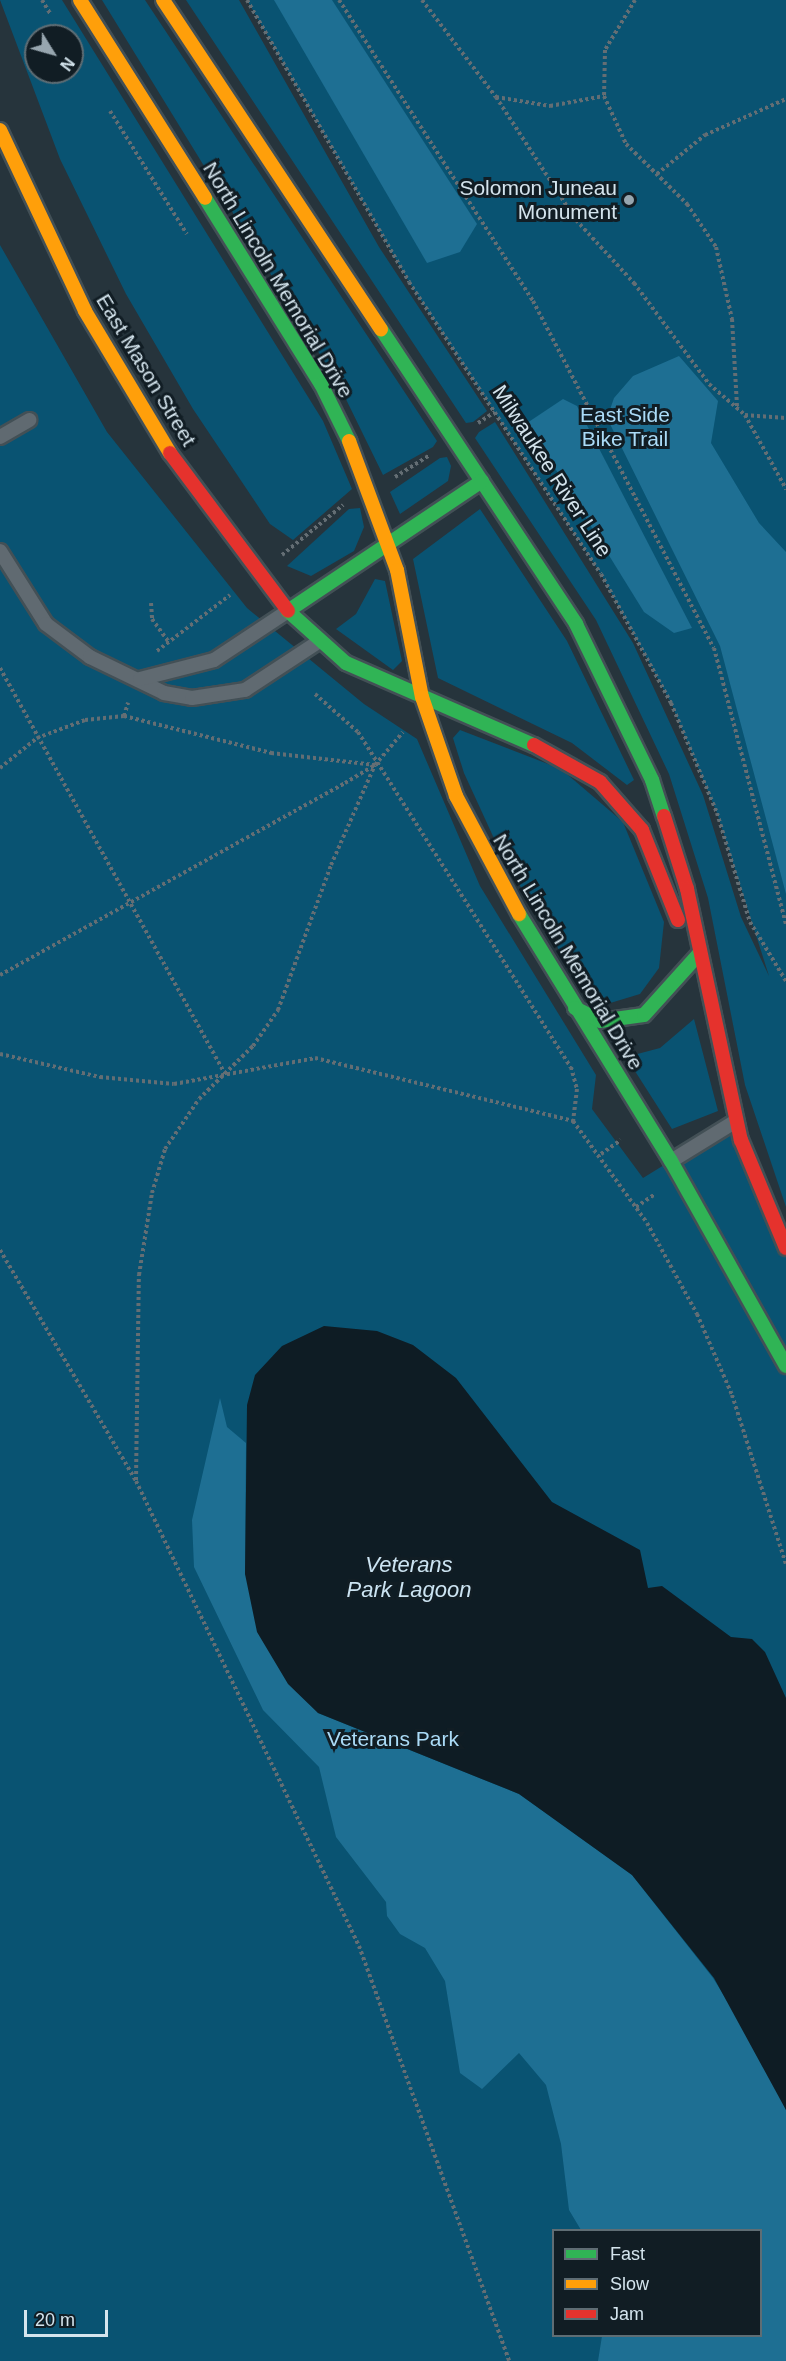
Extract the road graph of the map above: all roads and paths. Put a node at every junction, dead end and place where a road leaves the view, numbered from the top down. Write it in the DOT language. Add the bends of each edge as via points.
graph roads {
  1 [pos="80,0"];
  2 [pos="163,0"];
  3 [pos="247,0"];
  4 [pos="339,0"];
  5 [pos="422,0"];
  6 [pos="635,0"];
  7 [pos="604,96"];
  8 [pos="496,97"];
  9 [pos="786,99"];
  10 [pos="0,130"];
  11 [pos="657,174"];
  12 [pos="738,408"];
  13 [pos="495,412"];
  14 [pos="746,416"];
  15 [pos="786,418"];
  16 [pos="30,420"];
  17 [pos="470,428"];
  18 [pos="0,437"];
  19 [pos="440,448"];
  20 [pos="482,481"];
  21 [pos="387,482"];
  22 [pos="786,489"];
  23 [pos="348,501"];
  24 [pos="388,543"];
  25 [pos="0,551"];
  26 [pos="280,556"];
  27 [pos="230,595"];
  28 [pos="151,603"];
  29 [pos="288,611"];
  30 [pos="169,642"];
  31 [pos="318,642"];
  32 [pos="151,656"];
  33 [pos="0,668"];
  34 [pos="140,679"];
  35 [pos="315,694"];
  36 [pos="422,697"];
  37 [pos="128,703"];
  38 [pos="124,716"];
  39 [pos="405,731"];
  40 [pos="37,738"];
  41 [pos="375,765"];
  42 [pos="0,768"];
  43 [pos="129,903"];
  44 [pos="786,924"];
  45 [pos="696,949"];
  46 [pos="0,975"];
  47 [pos="786,981"];
  48 [pos="575,1008"];
  49 [pos="0,1054"];
  50 [pos="225,1074"];
  51 [pos="737,1120"];
  52 [pos="573,1121"];
  53 [pos="671,1161"];
  54 [pos="786,1248"];
  55 [pos="0,1250"];
  56 [pos="786,1366"];
  57 [pos="136,1481"];
  58 [pos="786,1564"];
  59 [pos="509,2361"];
  1 -- 24 [label="main road, North Lincoln Memorial Drive" via="321,384 361,466"];
  2 -- 20 [label="main road"];
  3 -- 13 [label="path, Milwaukee River Line" via="409,282"];
  4 -- 44 [label="path" via="533,301 714,648"];
  5 -- 8 [label="path"];
  6 -- 7 [label="path" via="605,50"];
  7 -- 8 [label="path" via="550,106"];
  7 -- 11 [label="path" via="626,144"];
  8 -- 12 [label="path" via="576,220 634,283 709,384"];
  9 -- 11 [label="path" via="705,135"];
  10 -- 29 [label="main road, East Mason Street" via="86,311 172,456"];
  11 -- 12 [label="path" via="704,225 723,267"];
  12 -- 14 [label="path"];
  13 -- 17 [label="path"];
  13 -- 47 [label="path, Milwaukee River Line" via="602,574 671,703 717,813 750,922"];
  14 -- 15 [label="path"];
  14 -- 22 [label="path"];
  16 -- 18 [label="lane"];
  19 -- 21 [label="path"];
  20 -- 24 [label="main road"];
  20 -- 45 [label="main road" via="576,624 652,780 687,889"];
  23 -- 26 [label="path"];
  24 -- 29 [label="main road"];
  24 -- 36 [label="main road, North Lincoln Memorial Drive"];
  25 -- 34 [label="lane" via="46,624 90,657"];
  27 -- 30 [label="path"];
  28 -- 30 [label="path" via="152,619"];
  29 -- 31 [label="main road, East Mason Street"];
  29 -- 34 [label="lane" via="214,660"];
  30 -- 32 [label="path"];
  31 -- 34 [label="lane" via="268,677 221,696 164,693"];
  31 -- 36 [label="main road, East Mason Street" via="346,663"];
  33 -- 40 [label="path"];
  35 -- 41 [label="path" via="358,732"];
  36 -- 45 [label="main road, East Mason Street" via="555,754 600,782 642,830 670,909"];
  36 -- 48 [label="main road, North Lincoln Memorial Drive" via="456,796 496,879"];
  37 -- 38 [label="path"];
  38 -- 40 [label="path" via="85,720"];
  38 -- 41 [label="path" via="271,753"];
  39 -- 41 [label="path"];
  40 -- 42 [label="path"];
  40 -- 43 [label="path"];
  41 -- 43 [label="path"];
  41 -- 50 [label="path" via="331,865 278,1010"];
  41 -- 52 [label="path" via="571,1067 577,1089"];
  43 -- 46 [label="path"];
  43 -- 50 [label="path"];
  45 -- 48 [label="main road" via="644,1015 600,1022"];
  45 -- 51 [label="main road"];
  48 -- 53 [label="main road, North Lincoln Memorial Drive"];
  49 -- 50 [label="path" via="132,1082 174,1084"];
  50 -- 52 [label="path" via="315,1058"];
  50 -- 57 [label="path" via="179,1124 152,1192 139,1275"];
  51 -- 53 [label="lane"];
  51 -- 54 [label="main road"];
  52 -- 58 [label="path" via="647,1223 697,1314 732,1395"];
  53 -- 56 [label="main road, North Lincoln Memorial Drive"];
  55 -- 57 [label="path"];
  57 -- 59 [label="path" via="359,1946"];
}
